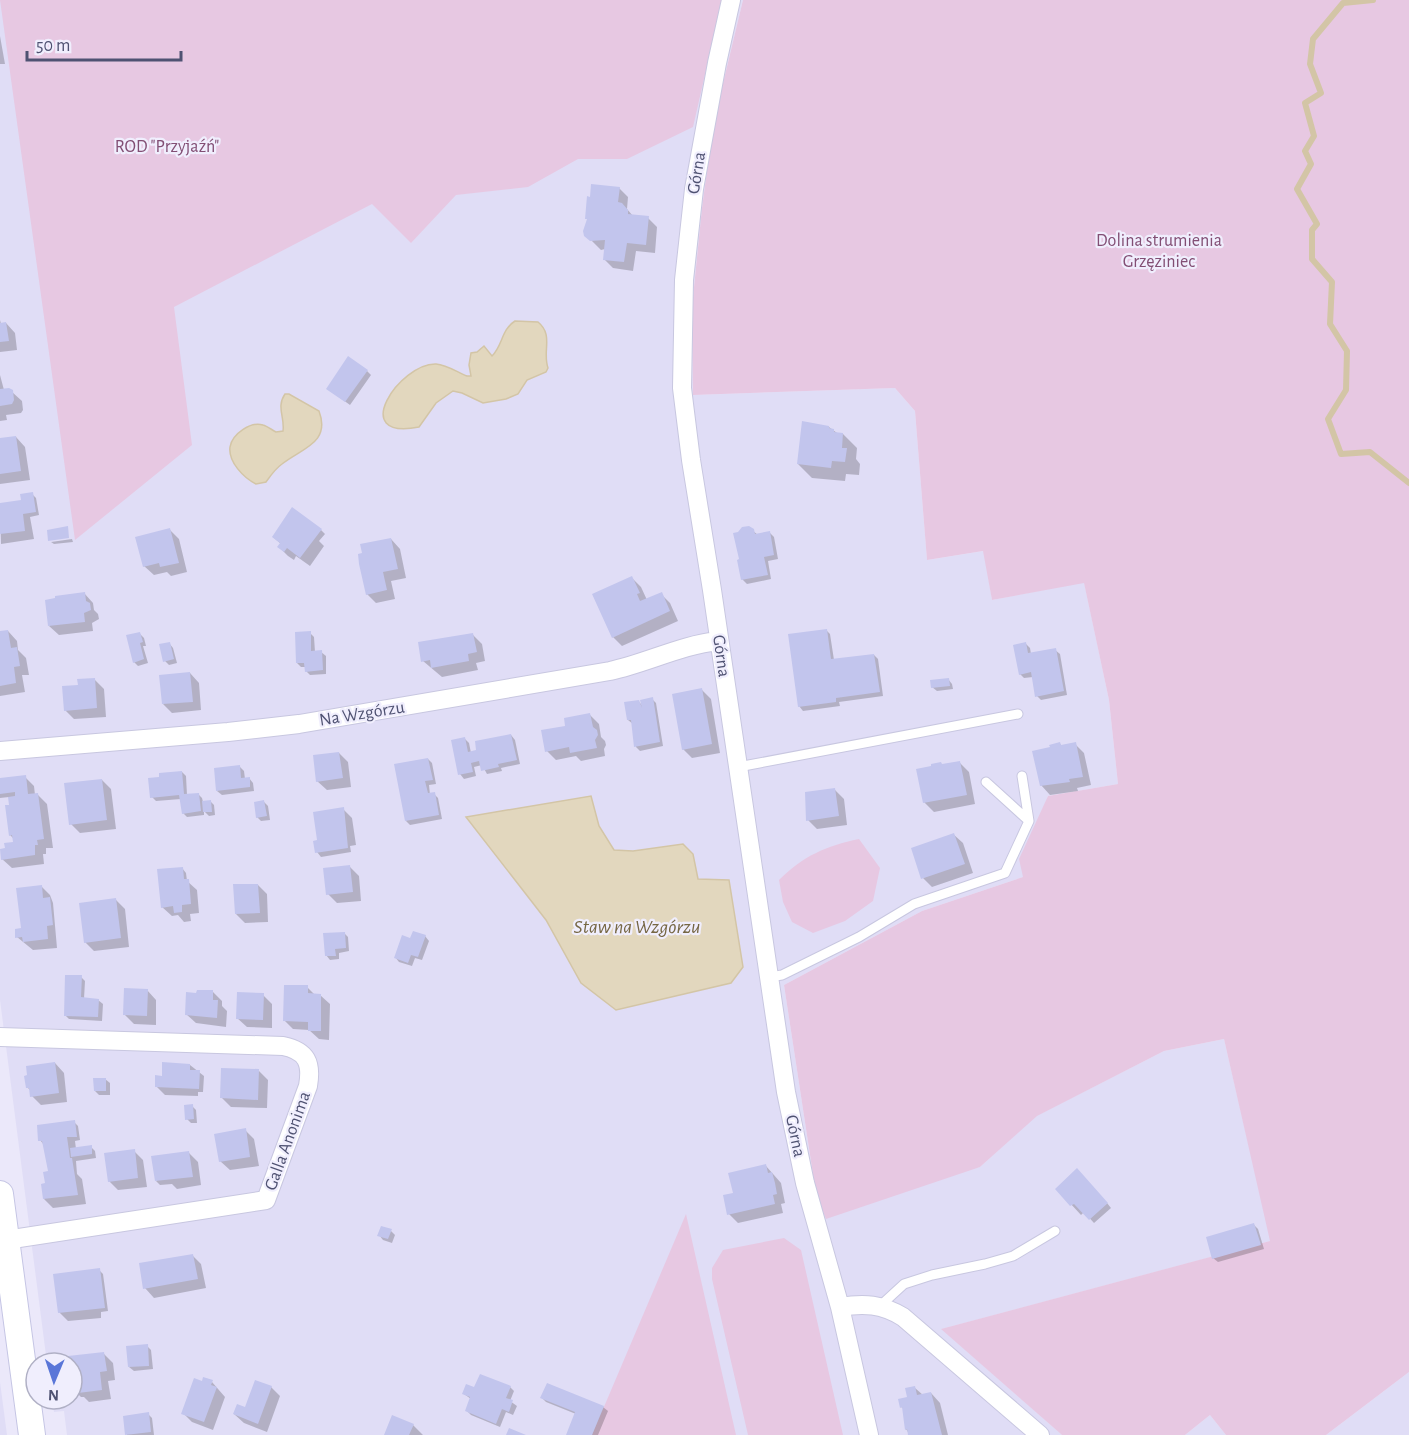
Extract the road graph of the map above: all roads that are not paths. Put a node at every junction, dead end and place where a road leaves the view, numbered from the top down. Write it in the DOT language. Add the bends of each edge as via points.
graph roads {
  1 [pos="731,0"];
  2 [pos="718,641"];
  3 [pos="1018,714"];
  4 [pos="0,751"];
  5 [pos="738,767"];
  6 [pos="1022,776"];
  7 [pos="986,782"];
  8 [pos="1029,821"];
  9 [pos="769,977"];
  10 [pos="0,1037"];
  11 [pos="0,1194"];
  12 [pos="1055,1230"];
  13 [pos="6,1240"];
  14 [pos="880,1306"];
  15 [pos="840,1307"];
  16 [pos="32,1435"];
  17 [pos="869,1435"];
  18 [pos="1040,1435"];
  1 -- 2 [label="street, Górna" via="694,189 681,358 685,418"];
  2 -- 4 [label="street, Na Wzgórzu" via="631,667 299,724"];
  2 -- 5 [label="street, Górna"];
  3 -- 5 [label="lane"];
  5 -- 9 [label="street, Górna"];
  6 -- 8 [label="lane"];
  7 -- 8 [label="lane"];
  8 -- 9 [label="lane" via="1005,873 914,904 859,937 782,975"];
  9 -- 15 [label="street, Górna" via="796,1143"];
  10 -- 13 [label="street, Galla Anonima" via="283,1046 302,1053 310,1075 266,1200"];
  11 -- 13 [label="street"];
  12 -- 14 [label="lane" via="1013,1256 904,1284"];
  13 -- 16 [label="street"];
  14 -- 15 [label="street"];
  14 -- 18 [label="street" via="903,1317"];
  15 -- 17 [label="street, Górna"];
}
